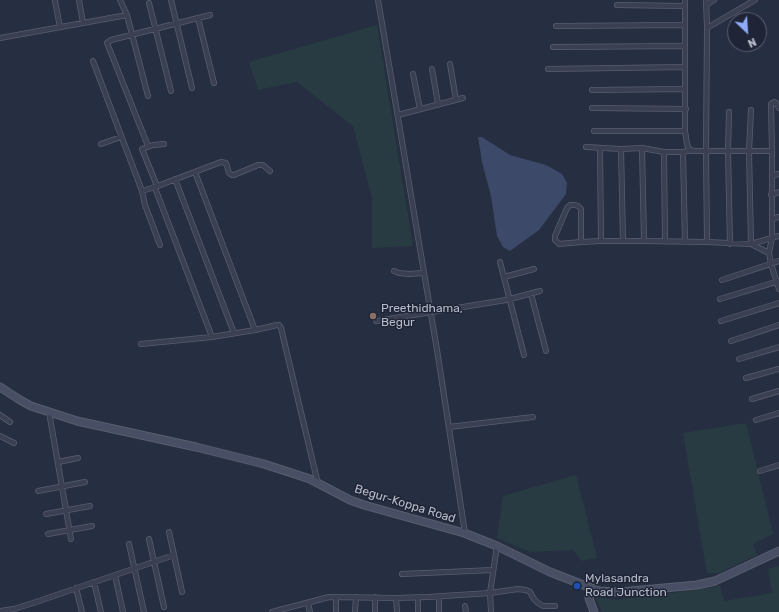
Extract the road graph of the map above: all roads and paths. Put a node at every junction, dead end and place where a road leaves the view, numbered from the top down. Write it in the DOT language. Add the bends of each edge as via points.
graph roads {
  1 [pos="79,0"];
  2 [pos="120,0"];
  3 [pos="171,0"];
  4 [pos="378,0"];
  5 [pos="685,0"];
  6 [pos="714,0"];
  7 [pos="755,0"];
  8 [pos="55,1"];
  9 [pos="706,2"];
  10 [pos="149,3"];
  11 [pos="618,5"];
  12 [pos="685,6"];
  13 [pos="127,15"];
  14 [pos="210,15"];
  15 [pos="198,18"];
  16 [pos="83,23"];
  17 [pos="176,24"];
  18 [pos="685,24"];
  19 [pos="556,26"];
  20 [pos="60,27"];
  21 [pos="707,28"];
  22 [pos="155,29"];
  23 [pos="132,35"];
  24 [pos="0,38"];
  25 [pos="685,46"];
  26 [pos="553,47"];
  27 [pos="93,61"];
  28 [pos="450,64"];
  29 [pos="685,67"];
  30 [pos="432,68"];
  31 [pos="548,69"];
  32 [pos="413,74"];
  33 [pos="214,83"];
  34 [pos="192,88"];
  35 [pos="685,89"];
  36 [pos="592,90"];
  37 [pos="171,91"];
  38 [pos="148,96"];
  39 [pos="463,98"];
  40 [pos="456,100"];
  41 [pos="438,104"];
  42 [pos="592,108"];
  43 [pos="779,108"];
  44 [pos="420,109"];
  45 [pos="686,109"];
  46 [pos="751,110"];
  47 [pos="729,112"];
  48 [pos="398,115"];
  49 [pos="594,131"];
  50 [pos="685,131"];
  51 [pos="121,137"];
  52 [pos="101,144"];
  53 [pos="164,144"];
  54 [pos="148,146"];
  55 [pos="586,148"];
  56 [pos="600,148"];
  57 [pos="642,148"];
  58 [pos="621,149"];
  59 [pos="691,150"];
  60 [pos="706,151"];
  61 [pos="728,151"];
  62 [pos="749,151"];
  63 [pos="772,151"];
  64 [pos="664,152"];
  65 [pos="683,152"];
  66 [pos="270,171"];
  67 [pos="195,172"];
  68 [pos="779,174"];
  69 [pos="772,176"];
  70 [pos="175,179"];
  71 [pos="156,186"];
  72 [pos="142,192"];
  73 [pos="779,192"];
  74 [pos="771,195"];
  75 [pos="779,217"];
  76 [pos="772,219"];
  77 [pos="779,236"];
  78 [pos="772,238"];
  79 [pos="601,241"];
  80 [pos="622,241"];
  81 [pos="644,241"];
  82 [pos="581,242"];
  83 [pos="665,242"];
  84 [pos="686,242"];
  85 [pos="707,242"];
  86 [pos="730,244"];
  87 [pos="752,244"];
  88 [pos="160,245"];
  89 [pos="769,253"];
  90 [pos="779,261"];
  91 [pos="500,262"];
  92 [pos="771,264"];
  93 [pos="534,269"];
  94 [pos="394,271"];
  95 [pos="424,273"];
  96 [pos="504,277"];
  97 [pos="722,280"];
  98 [pos="778,281"];
  99 [pos="779,289"];
  100 [pos="540,291"];
  101 [pos="531,294"];
  102 [pos="720,299"];
  103 [pos="510,300"];
  104 [pos="779,303"];
  105 [pos="430,312"];
  106 [pos="376,321"];
  107 [pos="721,321"];
  108 [pos="779,325"];
  109 [pos="255,330"];
  110 [pos="234,334"];
  111 [pos="212,337"];
  112 [pos="731,341"];
  113 [pos="141,344"];
  114 [pos="779,347"];
  115 [pos="546,351"];
  116 [pos="524,355"];
  117 [pos="739,359"];
  118 [pos="779,369"];
  119 [pos="746,378"];
  120 [pos="0,387"];
  121 [pos="779,391"];
  122 [pos="752,399"];
  123 [pos="50,412"];
  124 [pos="779,413"];
  125 [pos="0,415"];
  126 [pos="533,416"];
  127 [pos="756,420"];
  128 [pos="10,422"];
  129 [pos="448,427"];
  130 [pos="0,436"];
  131 [pos="14,443"];
  132 [pos="78,458"];
  133 [pos="58,462"];
  134 [pos="779,464"];
  135 [pos="760,471"];
  136 [pos="85,482"];
  137 [pos="318,484"];
  138 [pos="62,486"];
  139 [pos="38,491"];
  140 [pos="90,506"];
  141 [pos="66,511"];
  142 [pos="46,514"];
  143 [pos="92,526"];
  144 [pos="70,531"];
  145 [pos="169,532"];
  146 [pos="465,533"];
  147 [pos="48,534"];
  148 [pos="149,539"];
  149 [pos="71,540"];
  150 [pos="129,544"];
  151 [pos="497,546"];
  152 [pos="779,551"];
  153 [pos="174,555"];
  154 [pos="154,562"];
  155 [pos="134,568"];
  156 [pos="493,570"];
  157 [pos="402,574"];
  158 [pos="115,575"];
  159 [pos="94,582"];
  160 [pos="76,588"];
  161 [pos="590,588"];
  162 [pos="182,592"];
  163 [pos="490,593"];
  164 [pos="336,597"];
  165 [pos="356,597"];
  166 [pos="439,597"];
  167 [pos="375,598"];
  168 [pos="396,598"];
  169 [pos="418,598"];
  170 [pos="308,603"];
  171 [pos="465,606"];
  172 [pos="555,606"];
  173 [pos="164,607"];
  174 [pos="287,610"];
  175 [pos="0,611"];
  176 [pos="15,611"];
  177 [pos="82,612"];
  178 [pos="101,612"];
  179 [pos="123,612"];
  180 [pos="144,612"];
  181 [pos="272,612"];
  182 [pos="310,612"];
  183 [pos="336,612"];
  184 [pos="354,612"];
  185 [pos="375,612"];
  186 [pos="396,612"];
  187 [pos="418,612"];
  188 [pos="439,612"];
  189 [pos="466,612"];
  190 [pos="491,612"];
  191 [pos="594,612"];
  1 -- 16 [label="street"];
  2 -- 13 [label="street"];
  3 -- 17 [label="street"];
  4 -- 48 [label="street"];
  5 -- 12 [label="street"];
  6 -- 9 [label="street"];
  7 -- 21 [label="street"];
  8 -- 20 [label="street"];
  9 -- 21 [label="street"];
  10 -- 22 [label="street"];
  11 -- 12 [label="street"];
  12 -- 18 [label="street"];
  13 -- 16 [label="street"];
  13 -- 23 [label="street"];
  14 -- 15 [label="street"];
  15 -- 17 [label="street"];
  15 -- 33 [label="street"];
  16 -- 20 [label="street"];
  17 -- 22 [label="street"];
  17 -- 34 [label="street"];
  18 -- 19 [label="street"];
  18 -- 25 [label="street"];
  20 -- 24 [label="street"];
  21 -- 60 [label="street"];
  22 -- 23 [label="street"];
  22 -- 37 [label="street"];
  23 -- 38 [label="street"];
  23 -- 54 [label="street" via="108,43"];
  25 -- 26 [label="street"];
  25 -- 29 [label="street"];
  27 -- 51 [label="street"];
  28 -- 40 [label="street"];
  29 -- 31 [label="street"];
  29 -- 35 [label="street"];
  30 -- 41 [label="street"];
  32 -- 44 [label="street"];
  35 -- 36 [label="street"];
  35 -- 45 [label="street"];
  39 -- 40 [label="street"];
  40 -- 41 [label="street"];
  41 -- 44 [label="street"];
  42 -- 45 [label="street"];
  43 -- 63 [label="street" via="776,103 771,104"];
  44 -- 48 [label="street"];
  45 -- 50 [label="street"];
  46 -- 62 [label="street"];
  47 -- 61 [label="street"];
  48 -- 95 [label="street"];
  49 -- 50 [label="street"];
  50 -- 59 [label="street" via="687,144"];
  51 -- 52 [label="street"];
  51 -- 72 [label="street"];
  53 -- 54 [label="street"];
  54 -- 71 [label="street" via="142,149"];
  55 -- 56 [label="street"];
  56 -- 58 [label="street"];
  56 -- 79 [label="street"];
  57 -- 58 [label="street"];
  57 -- 64 [label="street"];
  57 -- 81 [label="street"];
  58 -- 80 [label="street"];
  59 -- 60 [label="street"];
  59 -- 65 [label="street"];
  60 -- 61 [label="street"];
  60 -- 85 [label="street"];
  61 -- 62 [label="street"];
  61 -- 86 [label="street"];
  62 -- 63 [label="street"];
  62 -- 87 [label="street"];
  63 -- 69 [label="street"];
  64 -- 65 [label="street"];
  64 -- 83 [label="street"];
  65 -- 84 [label="street"];
  66 -- 67 [label="street" via="261,164 232,175 226,163 221,162"];
  67 -- 70 [label="street"];
  67 -- 109 [label="street"];
  68 -- 69 [label="street"];
  69 -- 74 [label="street"];
  70 -- 71 [label="street"];
  70 -- 110 [label="street"];
  71 -- 72 [label="street"];
  71 -- 111 [label="street"];
  72 -- 88 [label="street"];
  73 -- 74 [label="street"];
  74 -- 76 [label="street"];
  75 -- 76 [label="street"];
  76 -- 78 [label="street"];
  77 -- 78 [label="street"];
  78 -- 87 [label="street"];
  78 -- 89 [label="street"];
  79 -- 80 [label="street"];
  79 -- 82 [label="street"];
  80 -- 81 [label="street"];
  81 -- 83 [label="street"];
  82 -- 82 [label="street" via="559,244 555,240 570,205 581,209"];
  83 -- 84 [label="street"];
  84 -- 85 [label="street"];
  85 -- 86 [label="street"];
  86 -- 87 [label="street"];
  87 -- 89 [label="street"];
  89 -- 92 [label="street"];
  90 -- 92 [label="street"];
  91 -- 96 [label="street"];
  92 -- 97 [label="street"];
  92 -- 98 [label="street"];
  93 -- 96 [label="street"];
  94 -- 95 [label="street"];
  95 -- 105 [label="street"];
  96 -- 103 [label="street"];
  98 -- 99 [label="street"];
  98 -- 102 [label="street"];
  100 -- 101 [label="street"];
  101 -- 103 [label="street"];
  101 -- 115 [label="street"];
  103 -- 105 [label="street"];
  103 -- 116 [label="street"];
  104 -- 107 [label="street"];
  105 -- 106 [label="street"];
  105 -- 129 [label="street"];
  108 -- 112 [label="street"];
  109 -- 110 [label="street"];
  109 -- 137 [label="street" via="277,325 281,328"];
  110 -- 111 [label="street"];
  111 -- 113 [label="street"];
  114 -- 117 [label="street"];
  118 -- 119 [label="street"];
  120 -- 123 [label="main road, Begur-Koppa Road" via="31,406"];
  121 -- 122 [label="street"];
  123 -- 133 [label="street"];
  123 -- 137 [label="main road, Begur-Koppa Road" via="77,421 264,464"];
  124 -- 127 [label="street"];
  125 -- 128 [label="street"];
  126 -- 129 [label="street"];
  129 -- 146 [label="street"];
  130 -- 131 [label="street"];
  132 -- 133 [label="street"];
  133 -- 138 [label="street"];
  134 -- 135 [label="street"];
  136 -- 138 [label="street"];
  137 -- 146 [label="main road, Begur-Koppa Road" via="364,505"];
  138 -- 139 [label="street"];
  138 -- 141 [label="street"];
  140 -- 141 [label="street"];
  141 -- 142 [label="street"];
  141 -- 144 [label="street"];
  143 -- 144 [label="street"];
  144 -- 147 [label="street"];
  144 -- 149 [label="street"];
  145 -- 153 [label="street"];
  146 -- 151 [label="main road, Begur-Koppa Road"];
  148 -- 154 [label="street"];
  150 -- 155 [label="street"];
  151 -- 156 [label="street"];
  151 -- 161 [label="main road, Begur-Koppa Road"];
  152 -- 161 [label="main road, Begur-Koppa Road" via="715,581 697,585 620,592"];
  153 -- 154 [label="street"];
  153 -- 162 [label="street"];
  154 -- 155 [label="street"];
  154 -- 173 [label="street"];
  155 -- 158 [label="street"];
  155 -- 180 [label="street"];
  156 -- 157 [label="street"];
  156 -- 163 [label="street"];
  158 -- 159 [label="street"];
  158 -- 179 [label="street"];
  159 -- 160 [label="street"];
  159 -- 178 [label="street"];
  160 -- 176 [label="street"];
  160 -- 177 [label="street"];
  161 -- 191 [label="main road" via="589,598"];
  163 -- 166 [label="street"];
  163 -- 172 [label="street" via="526,590 543,606"];
  163 -- 190 [label="street"];
  164 -- 165 [label="street"];
  164 -- 170 [label="street"];
  164 -- 183 [label="street"];
  165 -- 167 [label="street"];
  165 -- 184 [label="street"];
  166 -- 169 [label="street"];
  166 -- 188 [label="street"];
  167 -- 168 [label="street"];
  167 -- 185 [label="street"];
  168 -- 169 [label="street"];
  168 -- 186 [label="street"];
  169 -- 187 [label="street"];
  170 -- 174 [label="street"];
  170 -- 182 [label="street"];
  171 -- 189 [label="street"];
  174 -- 181 [label="street"];
  175 -- 176 [label="street"];
}
